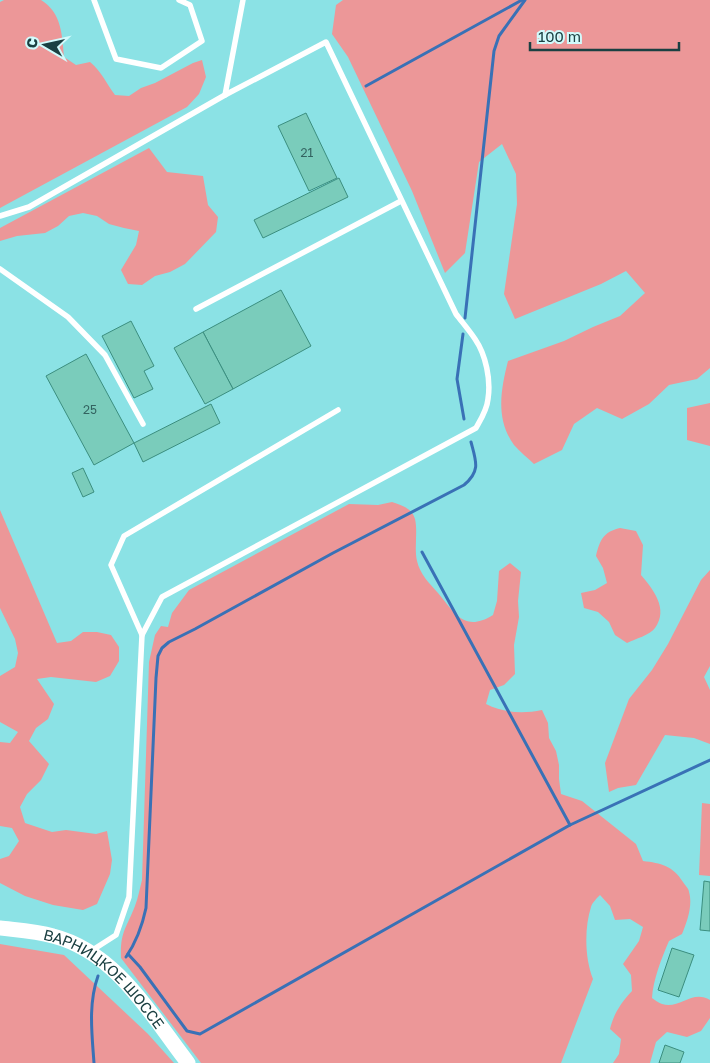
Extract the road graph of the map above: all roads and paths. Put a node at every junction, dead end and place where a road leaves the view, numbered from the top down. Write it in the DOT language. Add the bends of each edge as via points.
graph roads {
  1 [pos="94,0"];
  2 [pos="179,0"];
  3 [pos="243,0"];
  4 [pos="225,95"];
  5 [pos="401,201"];
  6 [pos="0,216"];
  7 [pos="0,270"];
  8 [pos="196,309"];
  9 [pos="338,410"];
  10 [pos="143,424"];
  11 [pos="142,635"];
  12 [pos="0,928"];
  13 [pos="91,951"];
  14 [pos="188,1063"];
  1 -- 2 [label="lane" via="116,59 161,68 202,41 190,5"];
  3 -- 4 [label="lane"];
  4 -- 5 [label="lane" via="326,42"];
  4 -- 6 [label="lane" via="29,207"];
  5 -- 8 [label="lane"];
  5 -- 11 [label="lane" via="456,314 483,355 488,400 484,415 476,428 162,597"];
  7 -- 10 [label="lane" via="68,317 105,355"];
  9 -- 11 [label="lane" via="124,536 111,565"];
  11 -- 13 [label="lane" via="129,897 116,935"];
  12 -- 13 [label="street, ВАРНИЦКОЕ ШОССЕ" via="54,936"];
  13 -- 14 [label="street, ВАРНИЦКОЕ ШОССЕ" via="130,986"];
}
